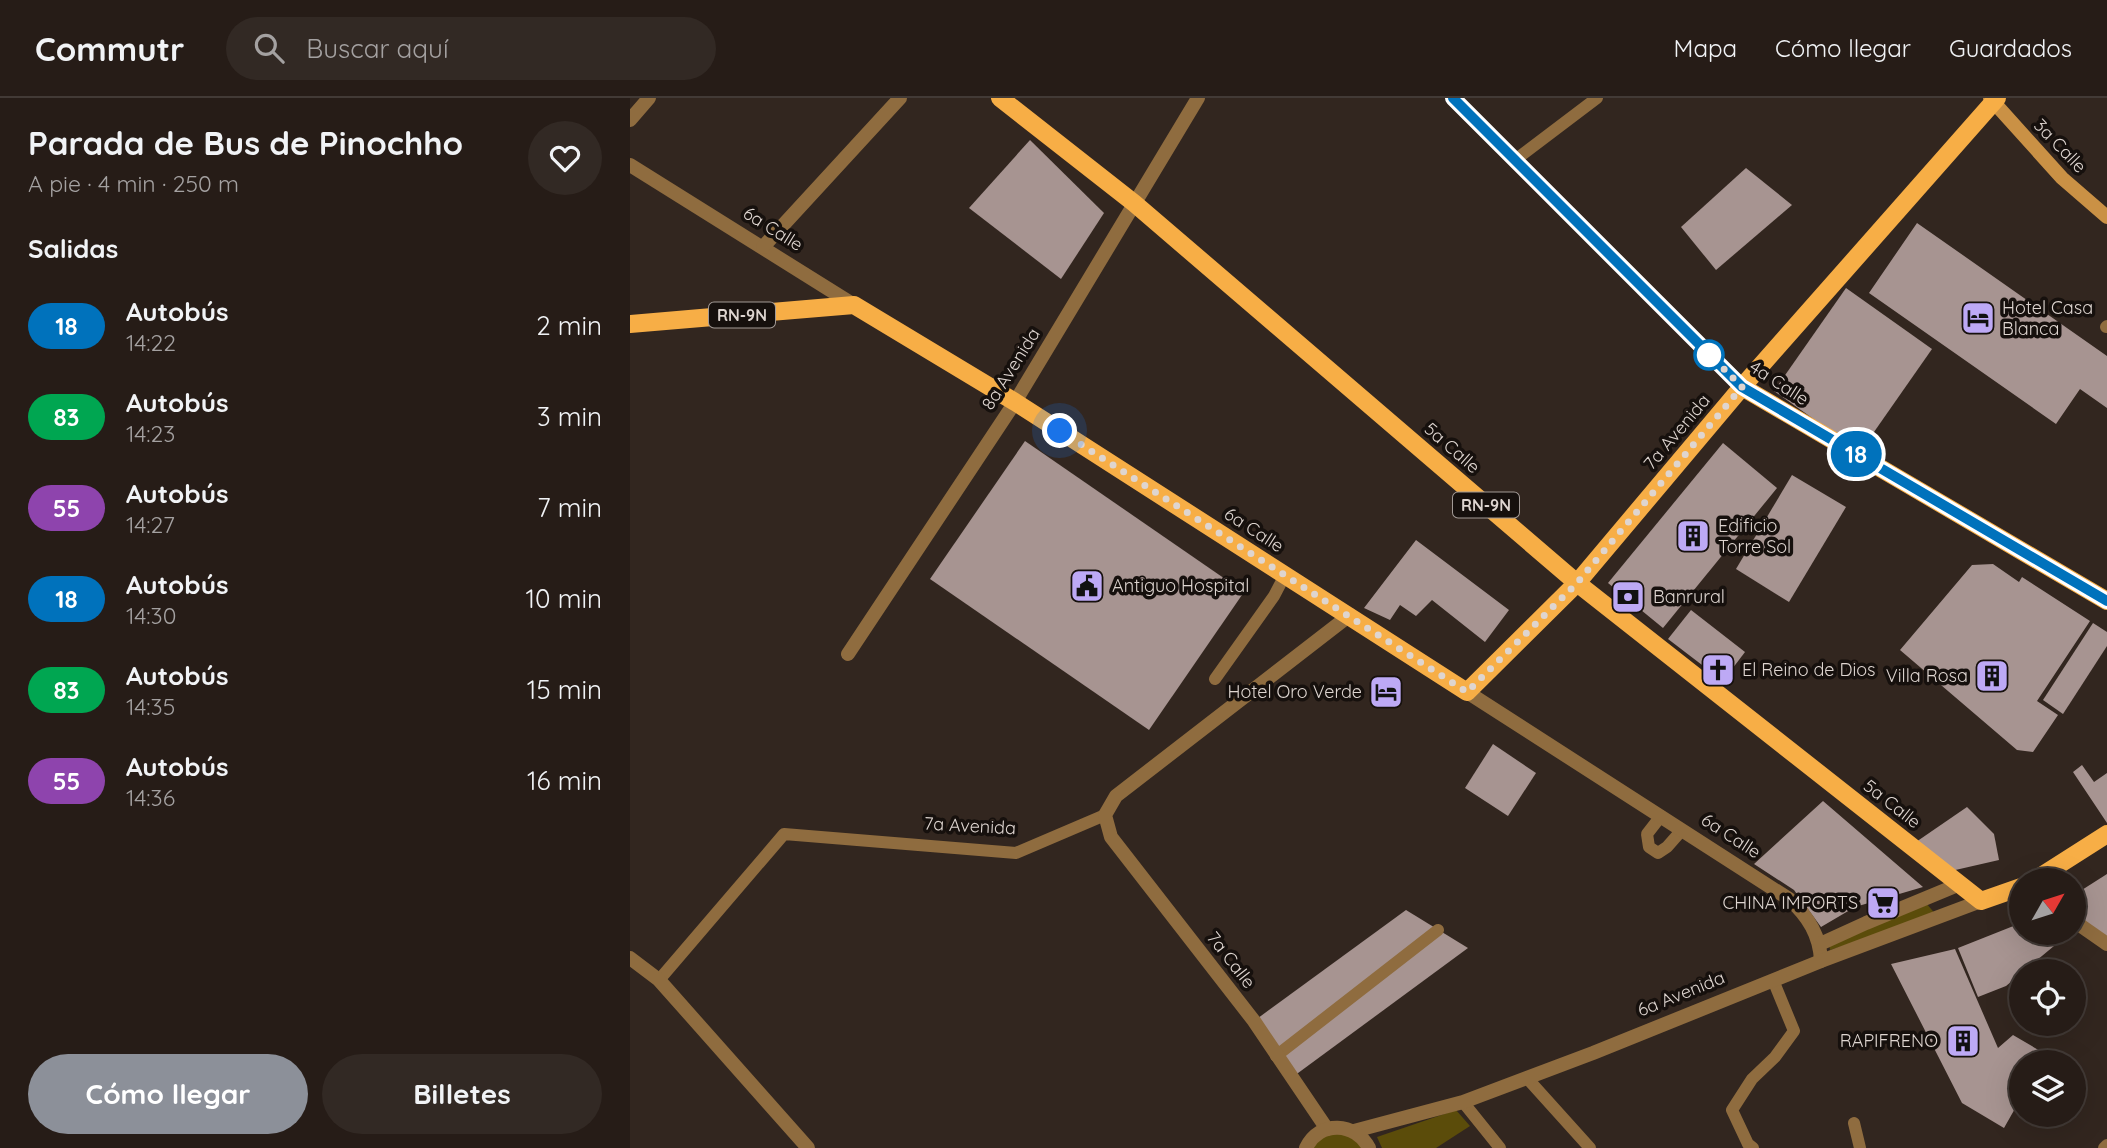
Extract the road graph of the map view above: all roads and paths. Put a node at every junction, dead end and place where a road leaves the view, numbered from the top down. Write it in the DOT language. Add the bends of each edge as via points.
graph roads {
  1 [pos="649,98"];
  2 [pos="900,98"];
  3 [pos="1000,98"];
  4 [pos="1198,98"];
  5 [pos="1453,98"];
  6 [pos="1597,98"];
  7 [pos="1993,99"];
  8 [pos="630,120"];
  9 [pos="1515,160"];
  10 [pos="630,165"];
  11 [pos="1133,203"];
  12 [pos="2107,217"];
  13 [pos="763,247"];
  14 [pos="855,305"];
  15 [pos="630,324"];
  16 [pos="1742,387"];
  17 [pos="1015,402"];
  18 [pos="1285,575"];
  19 [pos="1577,583"];
  20 [pos="2107,601"];
  21 [pos="1350,615"];
  22 [pos="848,654"];
  23 [pos="1215,679"];
  24 [pos="1467,692"];
  25 [pos="1105,815"];
  26 [pos="1661,816"];
  27 [pos="1682,830"];
  28 [pos="2107,834"];
  29 [pos="2054,868"];
  30 [pos="1960,884"];
  31 [pos="2009,891"];
  32 [pos="1981,901"];
  33 [pos="2086,929"];
  34 [pos="1438,930"];
  35 [pos="1820,944"];
  36 [pos="2107,944"];
  37 [pos="630,958"];
  38 [pos="1821,961"];
  39 [pos="659,980"];
  40 [pos="1773,980"];
  41 [pos="1276,1056"];
  42 [pos="1527,1078"];
  43 [pos="1463,1102"];
  44 [pos="1854,1123"];
  45 [pos="1327,1129"];
  46 [pos="1354,1131"];
  47 [pos="1303,1146"];
  48 [pos="808,1148"];
  49 [pos="1369,1148"];
  50 [pos="1500,1148"];
  51 [pos="1590,1148"];
  52 [pos="1753,1148"];
  53 [pos="1860,1148"];
  1 -- 8 [label="street"];
  2 -- 13 [label="street"];
  3 -- 11 [label="main road, 5a Calle / RN-9N"];
  4 -- 11 [label="street, 8a Avenida"];
  5 -- 9 [label="main road, 4a Calle"];
  6 -- 9 [label="lane"];
  7 -- 12 [label="main road, 3a Calle" via="2062,178"];
  7 -- 16 [label="main road, 7a Avenida"];
  9 -- 16 [label="main road, 4a Calle"];
  10 -- 13 [label="street, 6a Calle"];
  11 -- 17 [label="street, 8a Avenida"];
  11 -- 19 [label="main road, 5a Calle / RN-9N"];
  13 -- 14 [label="street, 6a Calle"];
  14 -- 15 [label="main road, RN-9N"];
  14 -- 17 [label="main road, 6a Calle"];
  16 -- 19 [label="main road, 7a Avenida"];
  16 -- 20 [label="main road, 4a Calle"];
  17 -- 18 [label="main road, 6a Calle"];
  17 -- 22 [label="street, 8a Avenida"];
  18 -- 21 [label="main road, 6a Calle"];
  18 -- 23 [label="lane"];
  19 -- 24 [label="main road, 7a Avenida"];
  19 -- 30 [label="main road, 5a Calle / RN-9N"];
  21 -- 24 [label="main road, 6a Calle"];
  21 -- 25 [label="street, 7a Avenida" via="1116,796"];
  24 -- 26 [label="street, 6a Calle"];
  25 -- 39 [label="lane, 7a Avenida" via="1016,853 784,834"];
  25 -- 41 [label="street, 7a Calle" via="1111,837"];
  26 -- 27 [label="street, 6a Calle"];
  26 -- 27 [label="lane" via="1647,834 1649,846 1658,853"];
  27 -- 35 [label="street, 6a Calle" via="1789,899 1808,920"];
  28 -- 29 [label="main road"];
  30 -- 32 [label="main road, 5a Calle / RN-9N"];
  30 -- 35 [label="street"];
  31 -- 32 [label="main road, 6a Avenida"];
  32 -- 38 [label="street, 6a Avenida"];
  33 -- 36 [label="street"];
  34 -- 41 [label="lane"];
  35 -- 38 [label="street, 6a Calle"];
  37 -- 39 [label="street"];
  38 -- 40 [label="street, 6a Avenida"];
  39 -- 48 [label="street"];
  40 -- 42 [label="street, 6a Avenida"];
  40 -- 52 [label="lane" via="1794,1031 1732,1110"];
  41 -- 45 [label="street, 7a Calle"];
  42 -- 43 [label="street, 6a Avenida"];
  42 -- 51 [label="lane"];
  43 -- 46 [label="street, 6a Avenida"];
  43 -- 50 [label="lane"];
  44 -- 53 [label="lane"];
  45 -- 46 [label="street, 6a Avenida"];
  45 -- 47 [label="street"];
  46 -- 49 [label="street"];
}
